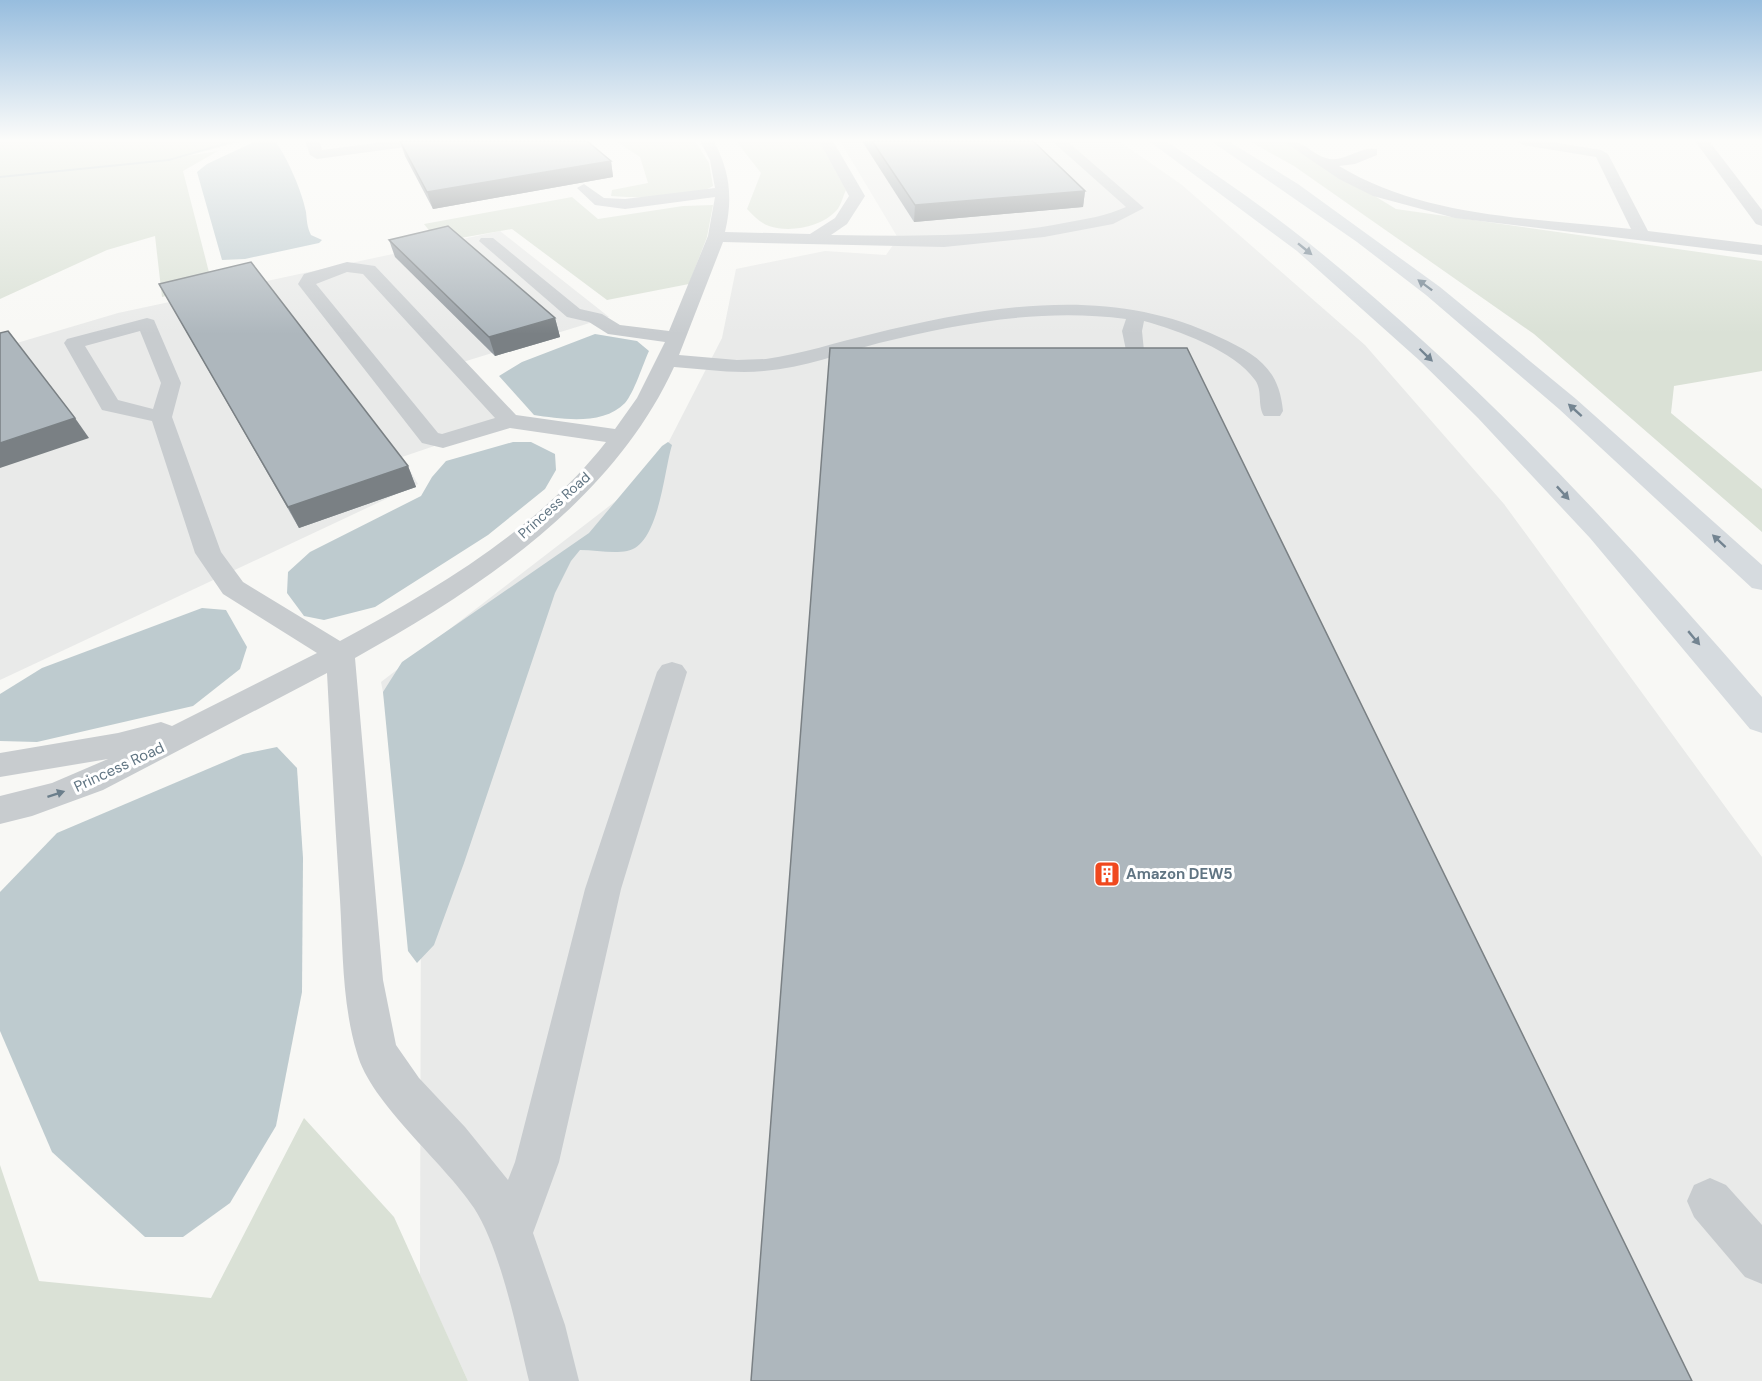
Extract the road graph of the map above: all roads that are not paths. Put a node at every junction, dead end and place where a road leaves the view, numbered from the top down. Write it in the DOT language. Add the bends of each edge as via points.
graph roads {
  1 [pos="721,205"];
  2 [pos="851,205"];
  3 [pos="1133,205"];
  4 [pos="1246,205"];
  5 [pos="1318,205"];
  6 [pos="1419,205"];
  7 [pos="1627,205"];
  8 [pos="1750,205"];
  9 [pos="1762,221"];
  10 [pos="1642,236"];
  11 [pos="717,237"];
  12 [pos="814,239"];
  13 [pos="487,241"];
  14 [pos="1762,250"];
  15 [pos="1137,315"];
  16 [pos="676,338"];
  17 [pos="1134,351"];
  18 [pos="666,360"];
  19 [pos="1272,411"];
  20 [pos="161,417"];
  21 [pos="509,421"];
  22 [pos="621,437"];
  23 [pos="1762,581"];
  24 [pos="340,654"];
  25 [pos="672,672"];
  26 [pos="1762,720"];
  27 [pos="199,724"];
  28 [pos="0,765"];
  29 [pos="0,810"];
  30 [pos="1710,1201"];
  31 [pos="510,1233"];
  32 [pos="1762,1260"];
  33 [pos="554,1381"];
  1 -- 11 [label="street, Princess Road"];
  2 -- 12 [label="street" via="841,220"];
  3 -- 12 [label="street" via="1136,208 1113,219 1044,232 944,242"];
  4 -- 26 [label="highway, one-way" via="1302,246 1432,360 1599,532"];
  23 -- 5 [label="highway, one-way" via="1552,389 1451,304"];
  6 -- 10 [label="street"];
  7 -- 10 [label="street"];
  8 -- 9 [label="street"];
  10 -- 14 [label="street"];
  11 -- 12 [label="street"];
  11 -- 16 [label="street, Princess Road"];
  13 -- 16 [label="street" via="574,312 615,330"];
  15 -- 17 [label="street" via="1132,331"];
  15 -- 18 [label="street" via="1081,308 1036,310 897,334 777,364"];
  15 -- 19 [label="street" via="1195,330 1248,362 1268,384"];
  16 -- 18 [label="street, Princess Road"];
  18 -- 22 [label="street, Princess Road" via="656,384"];
  20 -- 20 [label="street" via="171,383 147,324 75,343 110,405"];
  20 -- 24 [label="street" via="208,553 233,588"];
  21 -- 21 [label="street" via="443,441 430,438 307,284 310,278 342,267 369,270"];
  21 -- 22 [label="street"];
  22 -- 24 [label="street, Princess Road" via="582,482 506,548 445,591"];
  24 -- 27 [label="street, Princess Road"];
  24 -- 31 [label="street" via="363,980 377,1053 404,1093 490,1193"];
  25 -- 31 [label="street" via="603,889 537,1162"];
  27 -- 28 [label="street, Princess Road" via="118,745"];
  29 -- 27 [label="street, Princess Road, one-way" via="86,785 160,749"];
  30 -- 32 [label="street"];
  31 -- 33 [label="street"];
}
